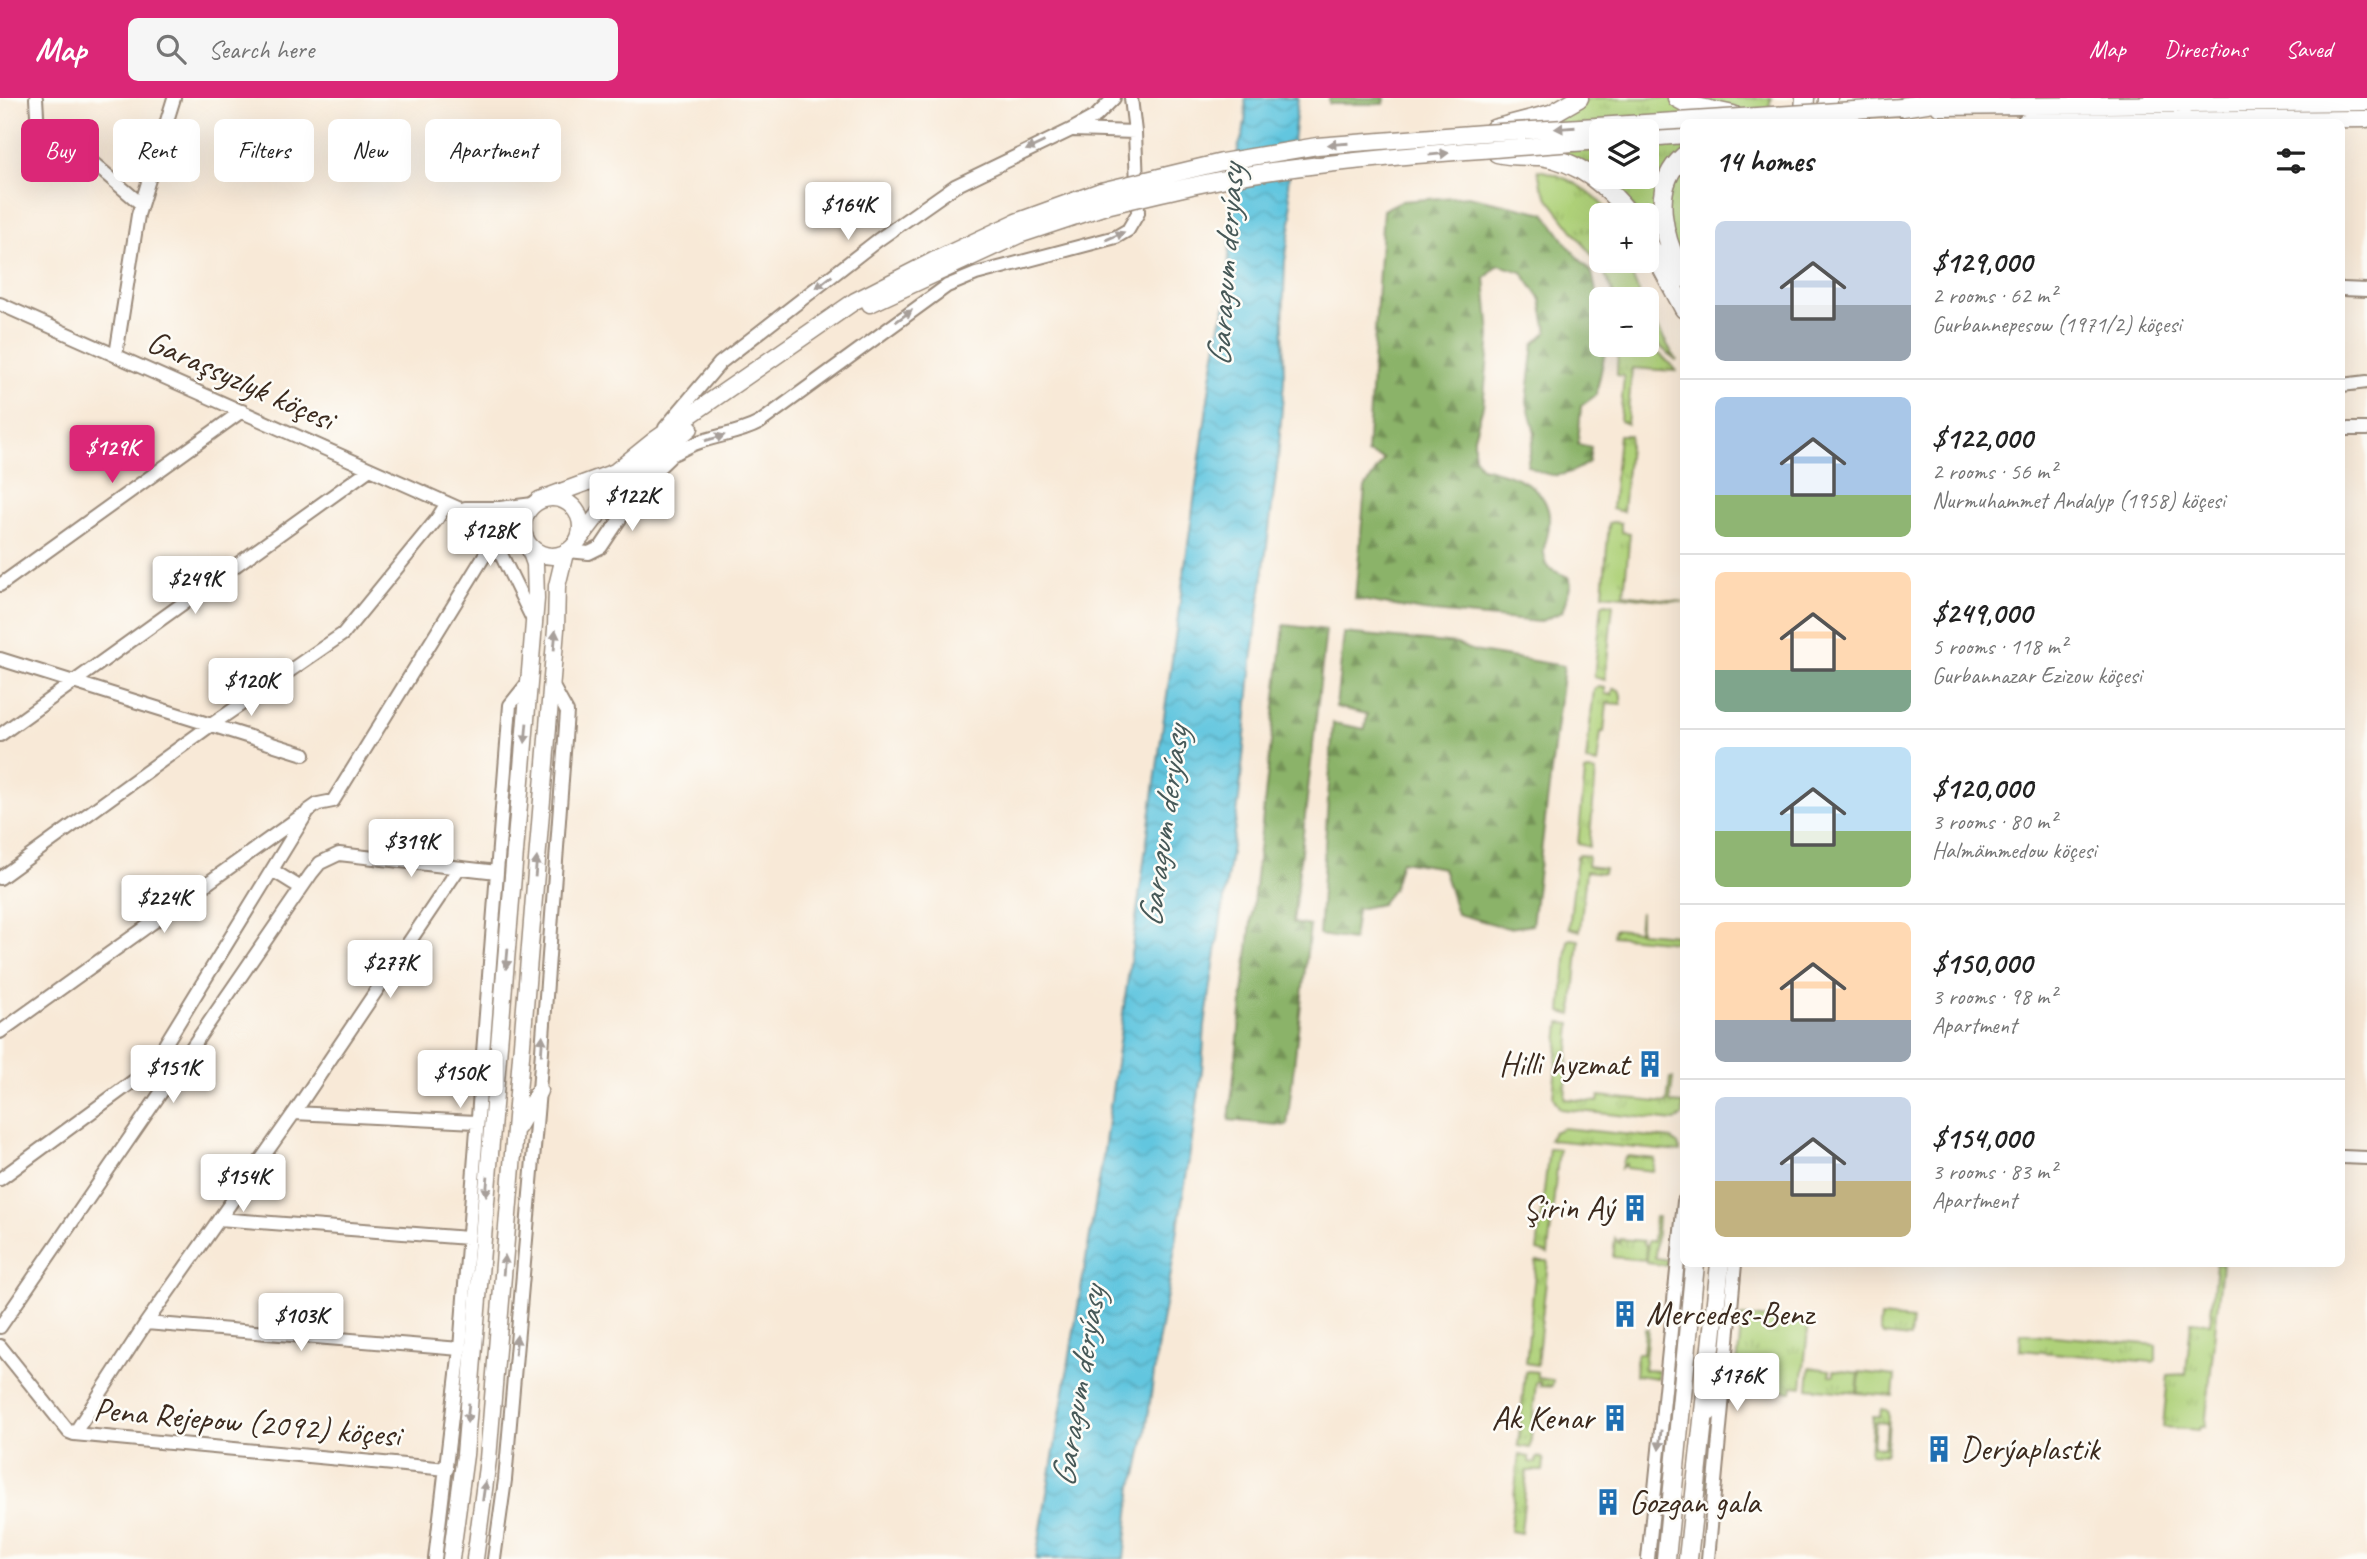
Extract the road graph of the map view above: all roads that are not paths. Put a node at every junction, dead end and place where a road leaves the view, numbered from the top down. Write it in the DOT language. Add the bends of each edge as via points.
graph roads {
  1 [pos="36,98"];
  2 [pos="174,98"];
  3 [pos="1114,98"];
  4 [pos="1130,98"];
  5 [pos="1579,98"];
  6 [pos="1677,98"];
  7 [pos="1805,98"];
  8 [pos="1828,98"];
  9 [pos="1958,98"];
  10 [pos="2153,98"];
  11 [pos="2367,102"];
  12 [pos="1902,107"];
  13 [pos="2181,116"];
  14 [pos="1746,117"];
  15 [pos="1724,119"];
  16 [pos="1803,119"];
  17 [pos="1827,119"];
  18 [pos="2103,119"];
  19 [pos="2367,119"];
  20 [pos="1680,123"];
  21 [pos="1071,130"];
  22 [pos="1135,132"];
  23 [pos="1680,135"];
  24 [pos="1659,137"];
  25 [pos="1483,141"];
  26 [pos="1589,141"];
  27 [pos="1680,160"];
  28 [pos="1104,199"];
  29 [pos="1619,203"];
  30 [pos="141,204"];
  31 [pos="1659,255"];
  32 [pos="1677,277"];
  33 [pos="2345,289"];
  34 [pos="2367,290"];
  35 [pos="0,304"];
  36 [pos="116,355"];
  37 [pos="2367,382"];
  38 [pos="2345,385"];
  39 [pos="242,411"];
  40 [pos="2345,429"];
  41 [pos="2367,429"];
  42 [pos="656,439"];
  43 [pos="669,458"];
  44 [pos="651,459"];
  45 [pos="370,468"];
  46 [pos="536,502"];
  47 [pos="453,505"];
  48 [pos="494,540"];
  49 [pos="528,544"];
  50 [pos="570,550"];
  51 [pos="0,585"];
  52 [pos="533,620"];
  53 [pos="0,659"];
  54 [pos="530,680"];
  55 [pos="75,683"];
  56 [pos="551,683"];
  57 [pos="211,725"];
  58 [pos="0,735"];
  59 [pos="304,754"];
  60 [pos="308,811"];
  61 [pos="459,868"];
  62 [pos="272,870"];
  63 [pos="496,872"];
  64 [pos="0,878"];
  65 [pos="301,888"];
  66 [pos="0,1032"];
  67 [pos="539,1091"];
  68 [pos="294,1113"];
  69 [pos="476,1122"];
  70 [pos="515,1132"];
  71 [pos="2345,1157"];
  72 [pos="2367,1158"];
  73 [pos="0,1179"];
  74 [pos="219,1219"];
  75 [pos="468,1238"];
  76 [pos="1680,1251"];
  77 [pos="1695,1267"];
  78 [pos="1720,1267"];
  79 [pos="1735,1267"];
  80 [pos="146,1323"];
  81 [pos="0,1327"];
  82 [pos="0,1346"];
  83 [pos="460,1349"];
  84 [pos="1722,1385"];
  85 [pos="1703,1421"];
  86 [pos="74,1434"];
  87 [pos="447,1469"];
  88 [pos="435,1559"];
  89 [pos="451,1559"];
  90 [pos="475,1559"];
  91 [pos="495,1559"];
  92 [pos="1648,1559"];
  93 [pos="1666,1559"];
  94 [pos="1688,1559"];
  95 [pos="1708,1559"];
  1 -- 30 [label="street" via="39,148 86,157"];
  2 -- 30 [label="street"];
  3 -- 21 [label="street" via="1096,116"];
  4 -- 22 [label="street"];
  5 -- 25 [label="highway, bridge" via="1540,118 1503,126"];
  6 -- 14 [label="highway, bridge" via="1703,110"];
  7 -- 16 [label="highway"];
  8 -- 17 [label="highway"];
  9 -- 12 [label="highway"];
  10 -- 13 [label="highway"];
  11 -- 13 [label="main road"];
  12 -- 13 [label="main road"];
  12 -- 14 [label="main road, bridge"];
  13 -- 18 [label="main road"];
  13 -- 19 [label="main road"];
  14 -- 15 [label="main road, one-way, bridge"];
  20 -- 25 [label="main road, one-way, bridge"];
  21 -- 22 [label="street"];
  21 -- 42 [label="street, one-way" via="955,186 878,240 720,363"];
  43 -- 22 [label="street, one-way" via="695,444 759,423 947,286 1128,230 1138,213"];
  23 -- 24 [label="main road"];
  25 -- 26 [label="main road, bridge"];
  25 -- 28 [label="main road, bridge" via="1281,151 1150,178"];
  25 -- 29 [label="highway, bridge" via="1502,154 1561,160 1600,182"];
  27 -- 32 [label="highway" via="1668,177 1663,196 1666,236"];
  28 -- 42 [label="main road" via="1016,222 855,300"];
  28 -- 44 [label="main road" via="863,307"];
  30 -- 36 [label="street"];
  31 -- 32 [label="highway"];
  33 -- 34 [label="street"];
  35 -- 36 [label="street, Garaşsyzlyk köçesi"];
  36 -- 39 [label="street, Garaşsyzlyk köçesi"];
  37 -- 38 [label="street"];
  39 -- 45 [label="street, Garaşsyzlyk köçesi"];
  39 -- 51 [label="street"];
  40 -- 41 [label="street"];
  42 -- 46 [label="main road" via="615,472"];
  43 -- 44 [label="street"];
  43 -- 50 [label="street" via="646,480 601,547 589,553"];
  44 -- 50 [label="main road" via="623,482"];
  45 -- 47 [label="street, Garaşsyzlyk köçesi"];
  45 -- 55 [label="street"];
  46 -- 47 [label="street" via="500,508"];
  46 -- 49 [label="main road" via="522,527"];
  46 -- 50 [label="main road" via="559,498 575,508 582,527"];
  47 -- 48 [label="street"];
  47 -- 49 [label="street"];
  47 -- 57 [label="street" via="342,634"];
  48 -- 52 [label="street"];
  48 -- 60 [label="street" via="333,801"];
  49 -- 50 [label="main road" via="542,555"];
  49 -- 52 [label="main road" via="535,564"];
  56 -- 50 [label="main road, one-way" via="557,586"];
  52 -- 54 [label="main road"];
  53 -- 55 [label="street"];
  54 -- 63 [label="street" via="510,705"];
  54 -- 89 [label="main road, one-way" via="465,1455"];
  55 -- 57 [label="street"];
  55 -- 58 [label="street"];
  67 -- 56 [label="street, one-way" via="567,712"];
  70 -- 56 [label="main road, one-way"];
  57 -- 59 [label="street"];
  57 -- 64 [label="street"];
  60 -- 62 [label="street"];
  60 -- 66 [label="street"];
  61 -- 63 [label="street"];
  61 -- 65 [label="street" via="339,854 320,863"];
  61 -- 68 [label="street"];
  62 -- 65 [label="street"];
  62 -- 73 [label="street" via="150,1069"];
  63 -- 69 [label="street"];
  65 -- 81 [label="street"];
  67 -- 70 [label="main road"];
  91 -- 67 [label="street, one-way"];
  68 -- 69 [label="street"];
  68 -- 74 [label="street"];
  69 -- 75 [label="street"];
  90 -- 70 [label="main road, one-way" via="488,1459"];
  71 -- 72 [label="street"];
  74 -- 75 [label="street"];
  74 -- 80 [label="street"];
  75 -- 83 [label="street"];
  76 -- 92 [label="street, one-way"];
  77 -- 93 [label="highway"];
  78 -- 85 [label="highway"];
  79 -- 84 [label="street"];
  80 -- 83 [label="street"];
  80 -- 86 [label="street"];
  82 -- 86 [label="street, Pena Rejepow (2092) köçesi"];
  83 -- 87 [label="street"];
  84 -- 85 [label="highway"];
  84 -- 95 [label="street"];
  85 -- 94 [label="highway"];
  86 -- 87 [label="street, Pena Rejepow (2092) köçesi"];
  87 -- 88 [label="street"];
}
